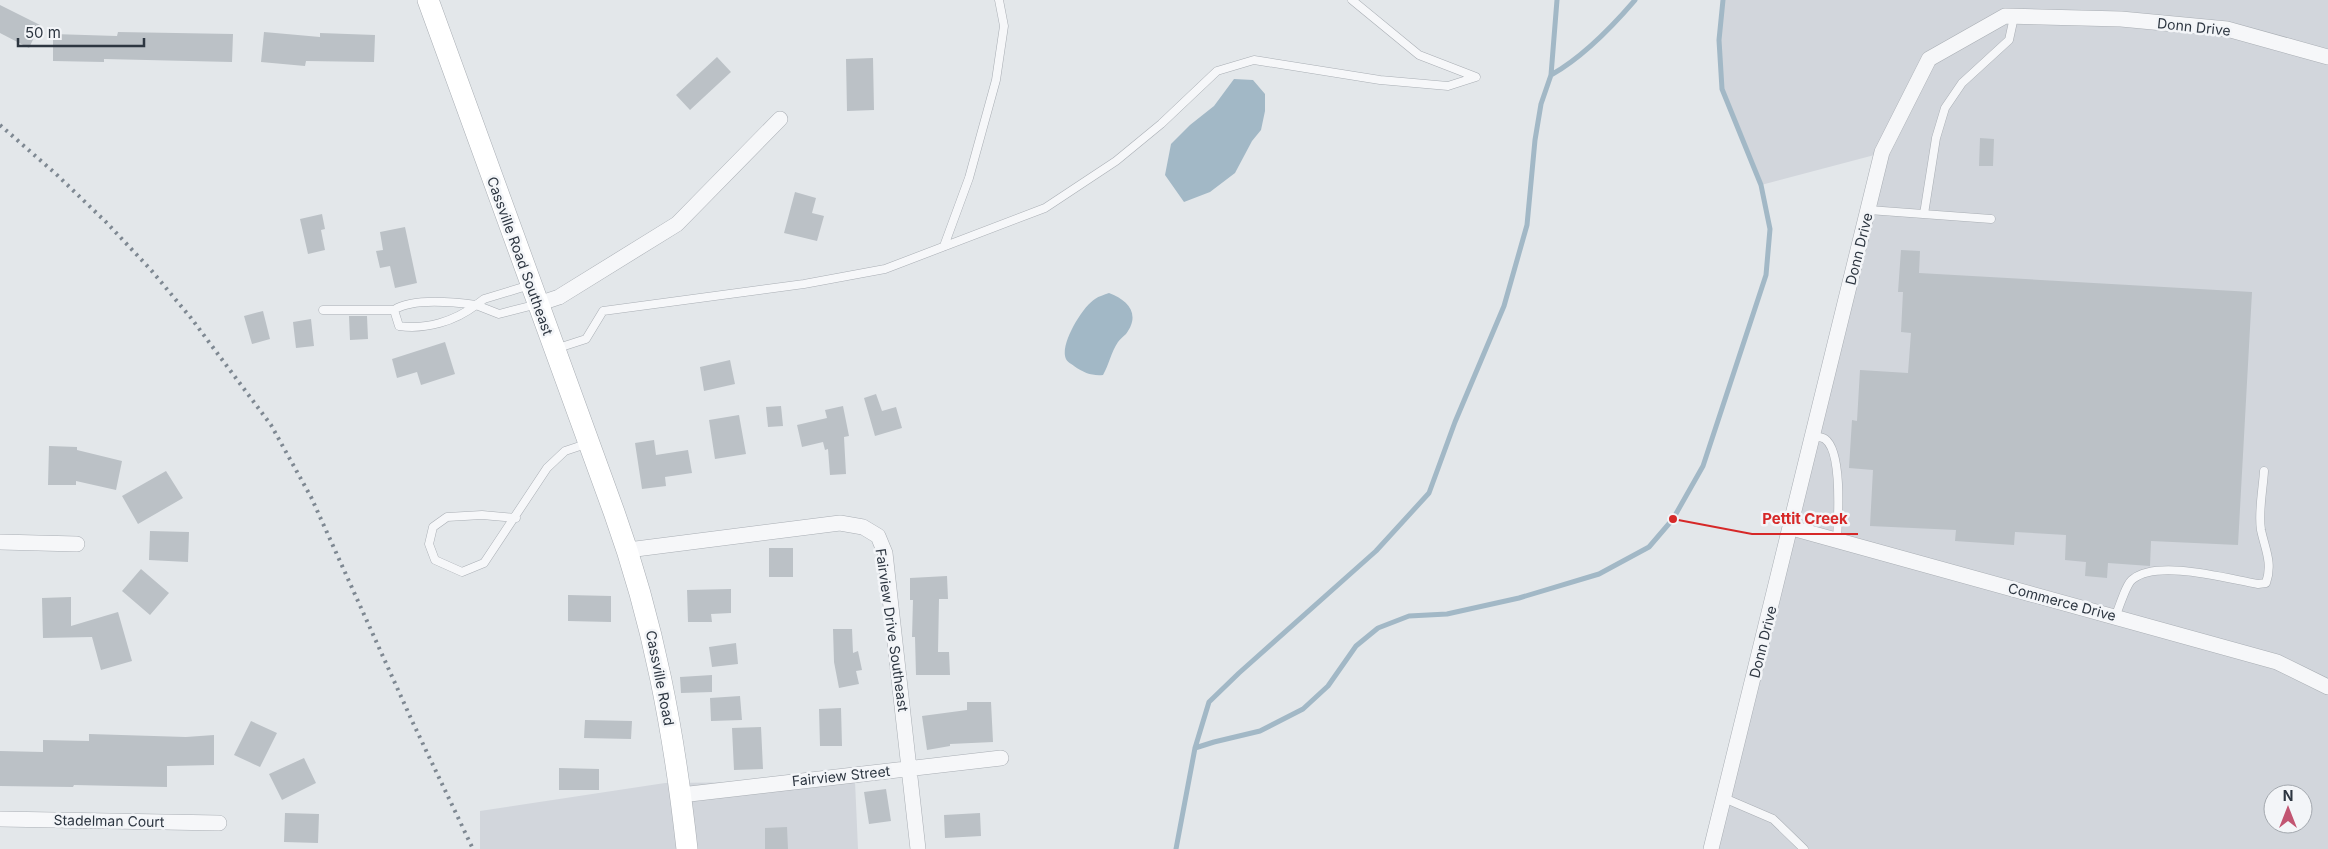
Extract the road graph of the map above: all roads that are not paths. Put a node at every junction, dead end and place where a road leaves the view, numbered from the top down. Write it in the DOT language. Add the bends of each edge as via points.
graph roads {
  1 [pos="428,0"];
  2 [pos="999,0"];
  3 [pos="1352,0"];
  4 [pos="2014,17"];
  5 [pos="2328,57"];
  6 [pos="780,119"];
  7 [pos="1868,210"];
  8 [pos="1924,214"];
  9 [pos="1991,218"];
  10 [pos="944,246"];
  11 [pos="534,295"];
  12 [pos="476,305"];
  13 [pos="323,310"];
  14 [pos="394,310"];
  15 [pos="554,349"];
  16 [pos="1814,436"];
  17 [pos="588,443"];
  18 [pos="2264,471"];
  19 [pos="614,512"];
  20 [pos="516,518"];
  21 [pos="1792,528"];
  22 [pos="1837,540"];
  23 [pos="0,542"];
  24 [pos="77,544"];
  25 [pos="628,550"];
  26 [pos="2115,617"];
  27 [pos="2328,687"];
  28 [pos="1001,758"];
  29 [pos="909,769"];
  30 [pos="681,795"];
  31 [pos="1724,798"];
  32 [pos="0,819"];
  33 [pos="219,823"];
  34 [pos="687,849"];
  35 [pos="918,849"];
  36 [pos="1711,849"];
  37 [pos="1804,849"];
  1 -- 11 [label="main road, Cassville Road Southeast"];
  2 -- 10 [label="lane" via="1004,26 996,80 970,178"];
  3 -- 10 [label="lane" via="1419,55 1476,77 1448,86 1380,80 1254,60 1218,71 1116,161 1045,208"];
  4 -- 5 [label="street, Donn Drive" via="2121,19 2227,29"];
  4 -- 7 [label="street, Donn Drive" via="2005,16 1929,59 1882,152"];
  4 -- 8 [label="lane" via="2009,40 1962,83 1945,108 1936,138"];
  6 -- 11 [label="street" via="677,224 558,297"];
  7 -- 8 [label="lane"];
  7 -- 16 [label="street, Donn Drive"];
  8 -- 9 [label="lane"];
  10 -- 15 [label="lane" via="885,269 804,284 603,311 586,339"];
  11 -- 12 [label="lane" via="484,299"];
  11 -- 12 [label="lane" via="499,314"];
  11 -- 15 [label="main road, Cassville Road Southeast"];
  12 -- 14 [label="lane" via="456,302 403,304"];
  12 -- 14 [label="lane" via="463,315 417,328 399,326"];
  13 -- 14 [label="lane"];
  15 -- 17 [label="main road, Cassville Road Southeast"];
  16 -- 21 [label="street, Donn Drive"];
  16 -- 22 [label="lane" via="1824,439 1835,460"];
  17 -- 19 [label="main road, Cassville Road Southeast"];
  17 -- 20 [label="lane" via="565,451 547,468"];
  18 -- 26 [label="lane" via="2261,529 2269,554 2266,583 2171,570 2144,572 2131,580"];
  19 -- 25 [label="main road, Cassville Road"];
  20 -- 20 [label="lane" via="484,563 462,572 435,560 429,544 433,526 447,517 482,515"];
  21 -- 22 [label="street, Commerce Drive"];
  21 -- 31 [label="street, Donn Drive"];
  22 -- 26 [label="street, Commerce Drive"];
  23 -- 24 [label="street"];
  25 -- 29 [label="street, Fairview Drive Southeast" via="840,523 863,526 878,536 885,553 894,620"];
  25 -- 30 [label="main road, Cassville Road" via="656,650"];
  26 -- 27 [label="street, Commerce Drive" via="2277,662"];
  28 -- 29 [label="street, Fairview Street"];
  29 -- 30 [label="street, Fairview Street"];
  29 -- 35 [label="street, Fairview Drive Southeast"];
  30 -- 34 [label="main road, Cassville Road"];
  31 -- 36 [label="street, Donn Drive"];
  31 -- 37 [label="lane" via="1773,819"];
  32 -- 33 [label="street, Stadelman Court"];
}
